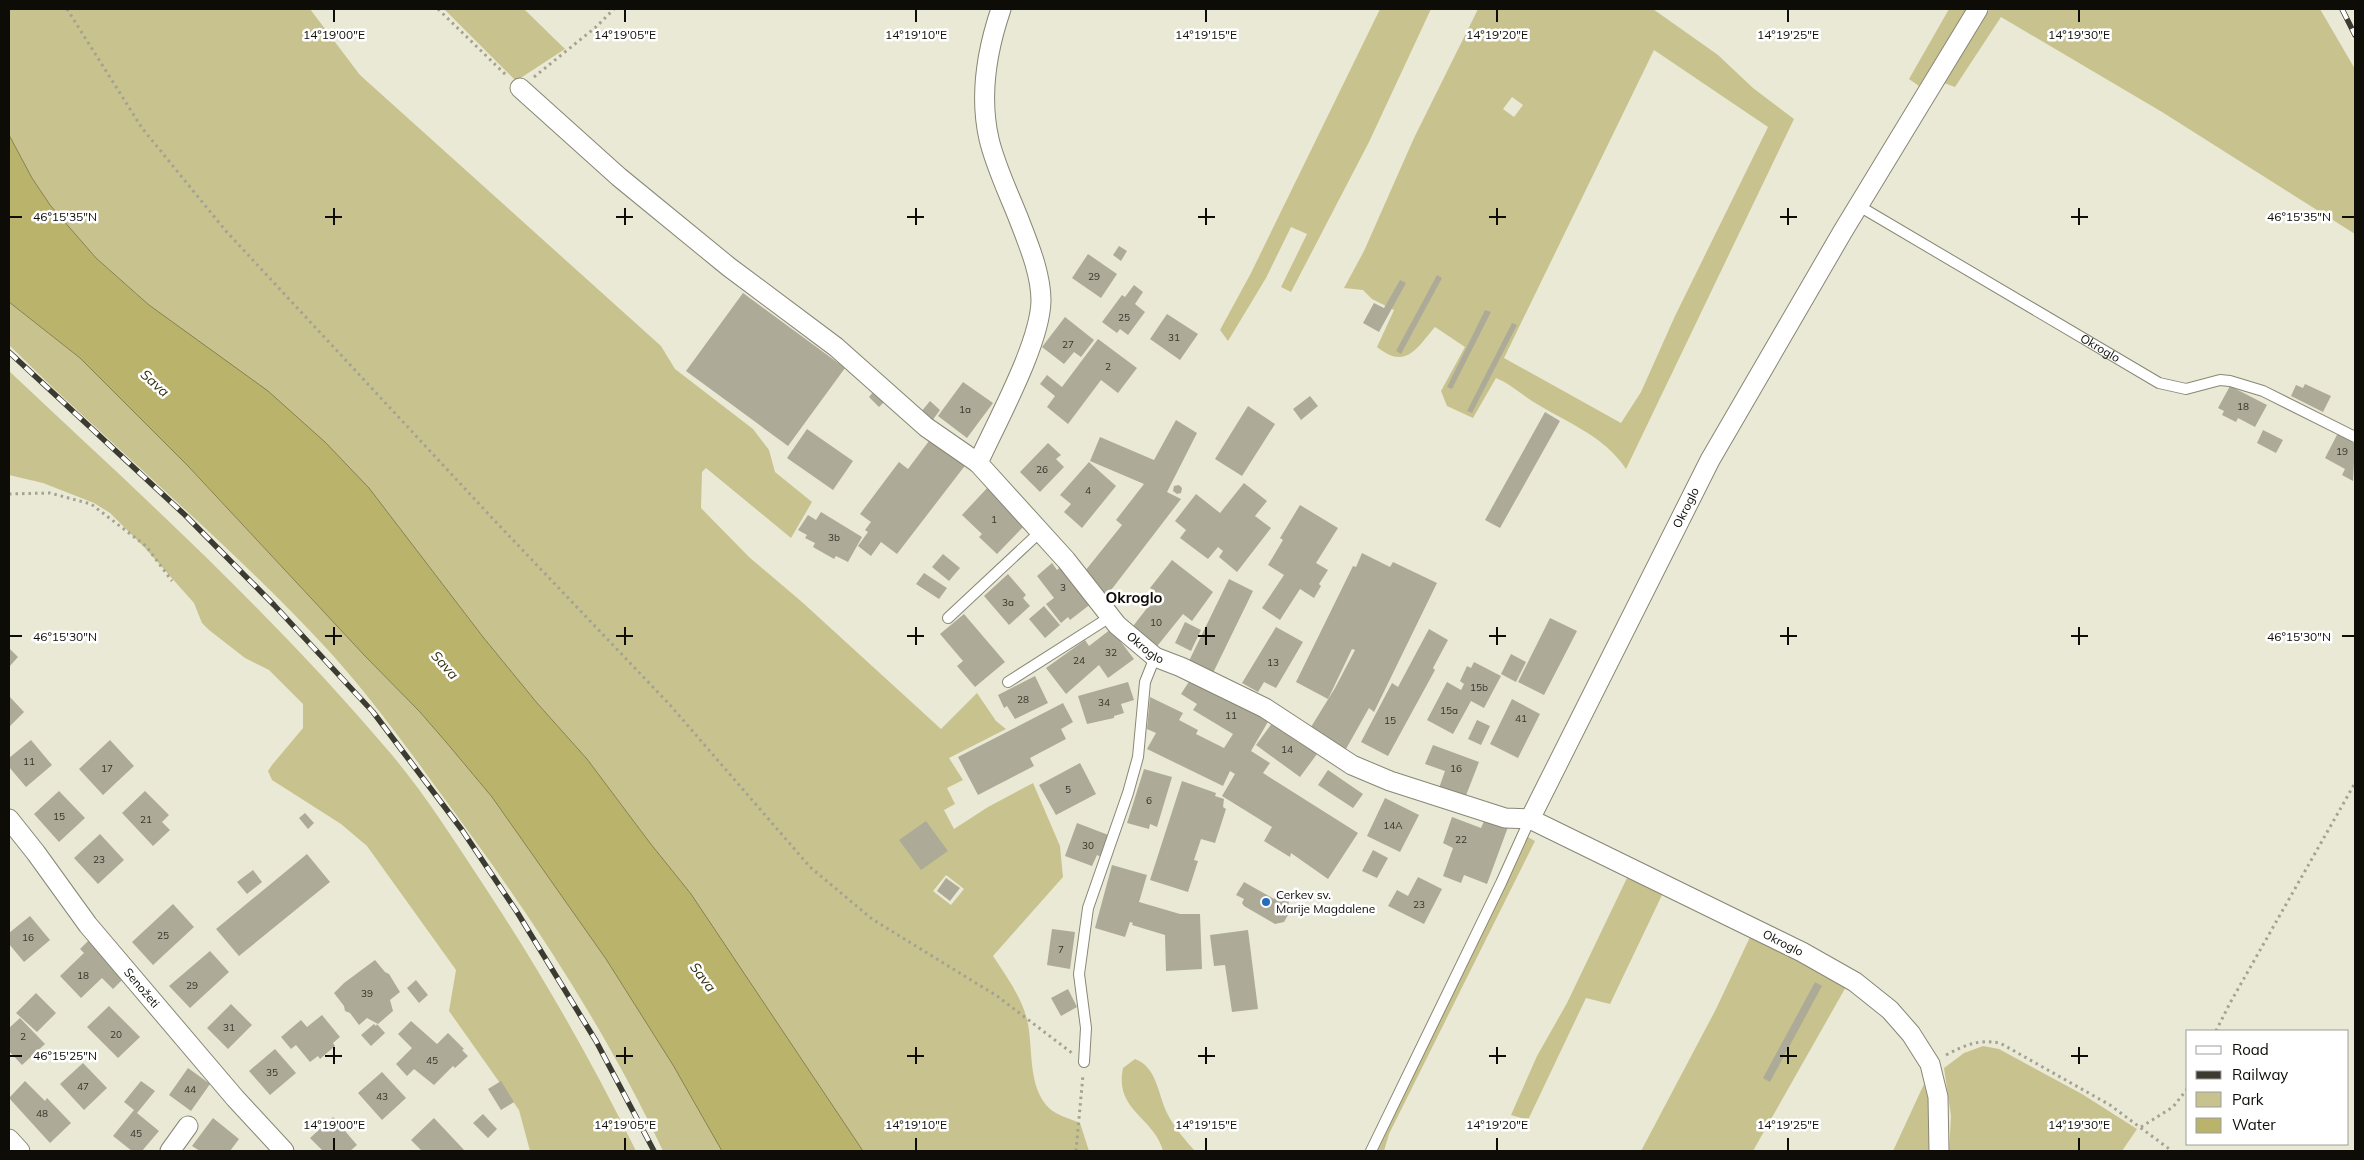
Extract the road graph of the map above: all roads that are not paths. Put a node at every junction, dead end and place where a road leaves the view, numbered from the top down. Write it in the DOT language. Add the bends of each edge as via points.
graph roads {
  1 [pos="1001,9"];
  2 [pos="1978,9"];
  3 [pos="520,88"];
  4 [pos="1859,206"];
  5 [pos="2355,437"];
  6 [pos="978,463"];
  7 [pos="1040,532"];
  8 [pos="1110,617"];
  9 [pos="948,618"];
  10 [pos="1155,656"];
  11 [pos="1008,682"];
  12 [pos="9,819"];
  13 [pos="1530,819"];
  14 [pos="1084,1062"];
  15 [pos="188,1126"];
  16 [pos="9,1139"];
  17 [pos="20,1151"];
  18 [pos="170,1151"];
  19 [pos="284,1151"];
  20 [pos="1371,1151"];
  21 [pos="1938,1151"];
  1 -- 6 [label="street" via="987,66 985,106 989,140 1034,263 1041,300 1039,320 1030,346"];
  2 -- 4 [label="street, Okroglo"];
  3 -- 6 [label="street, Okroglo" via="619,177 728,267 836,347 926,427"];
  4 -- 5 [label="lane, Okroglo" via="2159,383 2186,389 2220,380 2230,381 2263,391"];
  4 -- 13 [label="street, Okroglo" via="1710,460"];
  6 -- 7 [label="street, Okroglo"];
  7 -- 8 [label="street, Okroglo"];
  7 -- 9 [label="lane"];
  8 -- 10 [label="street, Okroglo"];
  8 -- 11 [label="lane"];
  10 -- 13 [label="street, Okroglo" via="1265,708 1352,765 1488,813 1505,818"];
  10 -- 14 [label="lane" via="1146,682 1136,766 1088,908 1079,974 1086,1028"];
  12 -- 19 [label="street, Senožeti" via="88,925"];
  13 -- 20 [label="lane"];
  13 -- 21 [label="street, Okroglo" via="1733,917 1855,982 1890,1010 1930,1064 1938,1097"];
  15 -- 18 [label="street"];
  16 -- 17 [label="street"];
}
